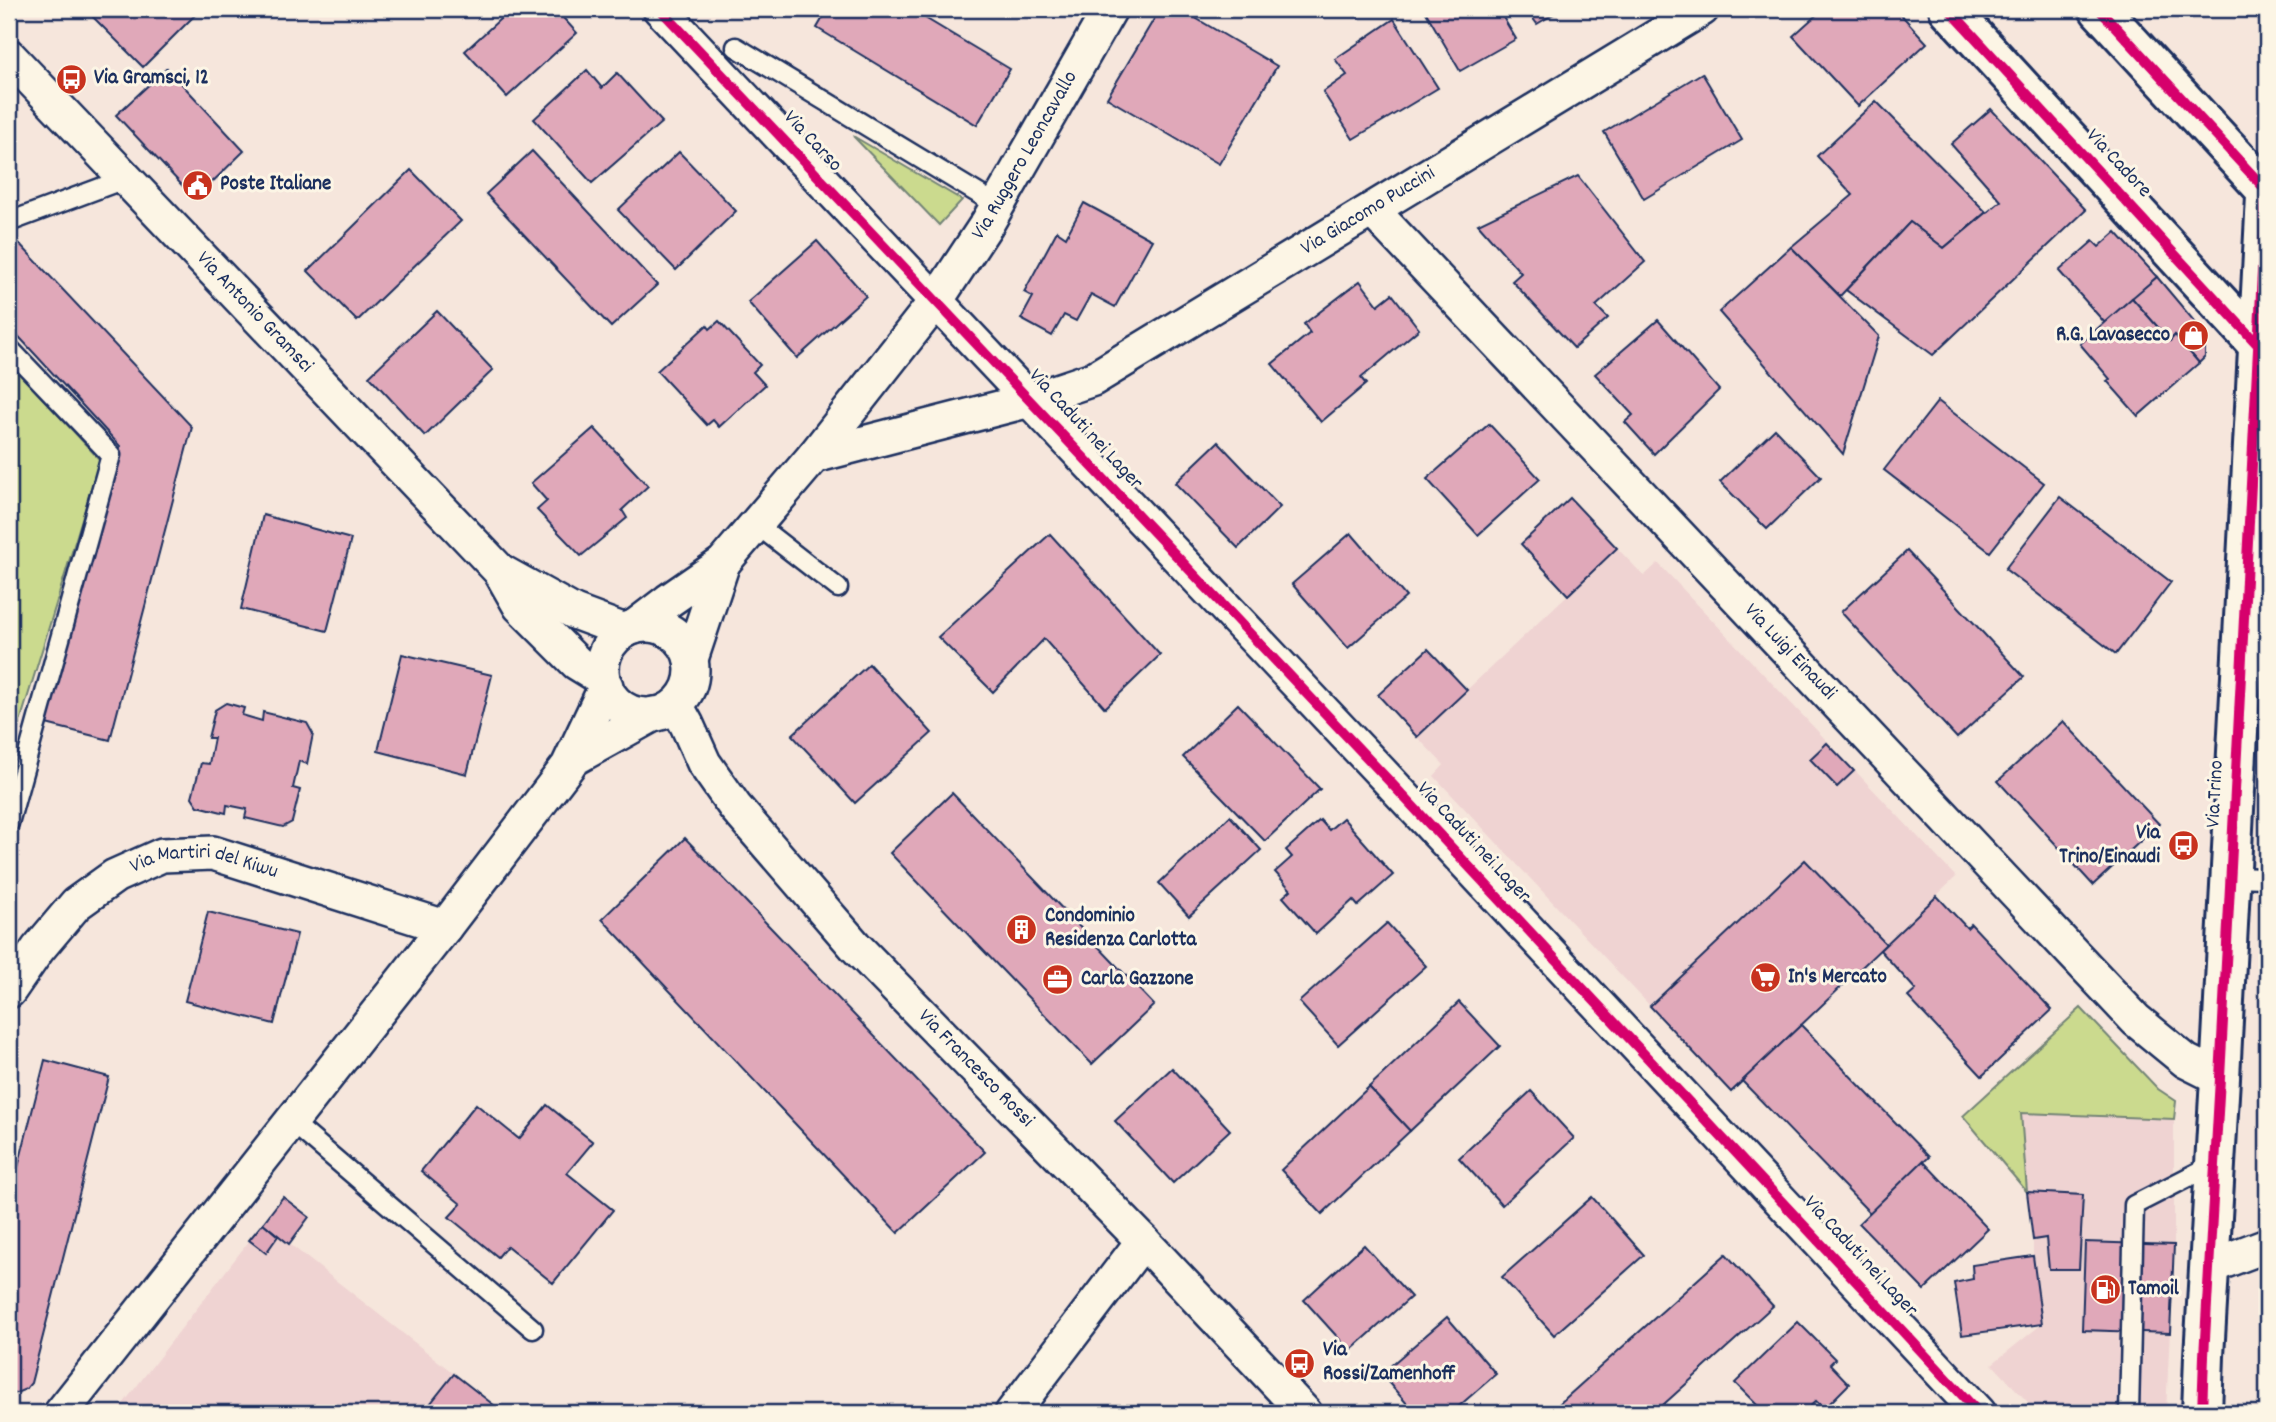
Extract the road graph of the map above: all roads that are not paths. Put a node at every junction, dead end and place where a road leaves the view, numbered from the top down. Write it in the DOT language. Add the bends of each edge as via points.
graph roads {
  1 [pos="660,9"];
  2 [pos="1110,9"];
  3 [pos="1702,9"];
  4 [pos="1949,9"];
  5 [pos="2099,9"];
  6 [pos="736,47"];
  7 [pos="9,56"];
  8 [pos="2267,177"];
  9 [pos="127,178"];
  10 [pos="2267,192"];
  11 [pos="998,205"];
  12 [pos="1373,211"];
  13 [pos="9,222"];
  14 [pos="936,301"];
  15 [pos="2259,346"];
  16 [pos="9,348"];
  17 [pos="1030,400"];
  18 [pos="814,457"];
  19 [pos="757,525"];
  20 [pos="723,563"];
  21 [pos="500,571"];
  22 [pos="838,588"];
  23 [pos="630,629"];
  24 [pos="691,659"];
  25 [pos="604,682"];
  26 [pos="665,710"];
  27 [pos="573,759"];
  28 [pos="9,823"];
  29 [pos="2249,877"];
  30 [pos="445,927"];
  31 [pos="9,991"];
  32 [pos="2220,1078"];
  33 [pos="292,1122"];
  34 [pos="2216,1163"];
  35 [pos="1143,1241"];
  36 [pos="2267,1245"];
  37 [pos="2209,1267"];
  38 [pos="533,1329"];
  39 [pos="64,1411"];
  40 [pos="1012,1413"];
  41 [pos="1305,1413"];
  42 [pos="1979,1413"];
  43 [pos="2129,1413"];
  44 [pos="2202,1413"];
  1 -- 14 [label="street, Via Carso"];
  2 -- 11 [label="street, Via Ruggero Leoncavallo"];
  3 -- 12 [label="street, Via Giacomo Puccini"];
  4 -- 15 [label="main road, Via Cadore"];
  5 -- 10 [label="main road"];
  6 -- 11 [label="lane"];
  7 -- 9 [label="street, Via Antonio Gramsci"];
  8 -- 10 [label="main road, Via Trino"];
  9 -- 13 [label="lane"];
  9 -- 21 [label="street, Via Antonio Gramsci"];
  10 -- 15 [label="main road, Via Trino"];
  11 -- 14 [label="street, Via Ruggero Leoncavallo"];
  12 -- 17 [label="street, Via Giacomo Puccini" via="1093,379"];
  12 -- 32 [label="street, Via Luigi Einaudi" via="2136,1020 2186,1061"];
  14 -- 17 [label="street, Via Caduti nei Lager"];
  14 -- 18 [label="street, Via Ruggero Leoncavallo"];
  15 -- 29 [label="main road, Via Trino"];
  16 -- 28 [label="lane" via="111,455"];
  17 -- 18 [label="street, Via Giacomo Puccini"];
  17 -- 42 [label="street, Via Caduti nei Lager"];
  18 -- 19 [label="street, Via Ruggero Leoncavallo"];
  19 -- 20 [label="street, Via Ruggero Leoncavallo"];
  19 -- 22 [label="lane"];
  20 -- 23 [label="street"];
  20 -- 24 [label="street"];
  21 -- 23 [label="street, Via Antonio Gramsci" via="574,612"];
  21 -- 25 [label="street, Via Antonio Gramsci" via="520,607 577,663"];
  23 -- 24 [label="street" via="653,625 667,629 686,647"];
  23 -- 25 [label="street" via="605,655"];
  24 -- 26 [label="street" via="691,682 685,694"];
  25 -- 26 [label="street" via="626,710 639,714"];
  25 -- 27 [label="street"];
  26 -- 27 [label="street"];
  26 -- 35 [label="street, Via Francesco Rossi" via="688,725 704,763 735,807 838,926"];
  27 -- 30 [label="street"];
  29 -- 32 [label="main road, Via Trino"];
  30 -- 31 [label="street, Via Martiri del Kiwu" via="213,853 162,855 115,876 76,904"];
  30 -- 33 [label="street"];
  32 -- 34 [label="main road, Via Trino"];
  33 -- 38 [label="lane"];
  33 -- 39 [label="street"];
  34 -- 37 [label="main road, Via Trino"];
  34 -- 43 [label="lane" via="2134,1205"];
  35 -- 40 [label="street"];
  35 -- 41 [label="street, Via Francesco Rossi"];
  36 -- 37 [label="street"];
  37 -- 44 [label="main road, Via Trino"];
}
